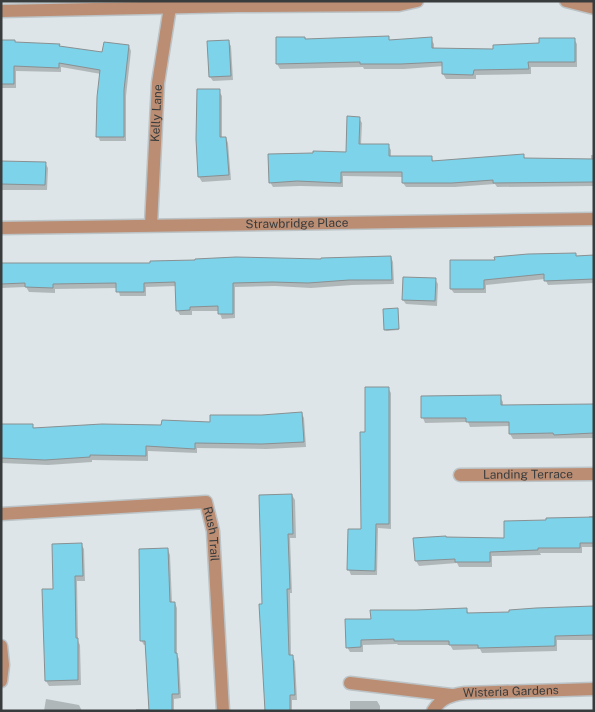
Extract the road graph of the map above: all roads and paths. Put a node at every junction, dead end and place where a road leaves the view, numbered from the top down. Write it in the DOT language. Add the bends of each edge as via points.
graph roads {
  1 [pos="417,1"];
  2 [pos="566,1"];
  3 [pos="170,5"];
  4 [pos="594,8"];
  5 [pos="1,11"];
  6 [pos="594,219"];
  7 [pos="150,225"];
  8 [pos="1,228"];
  9 [pos="594,474"];
  10 [pos="460,475"];
  11 [pos="1,514"];
  12 [pos="1,646"];
  13 [pos="1,681"];
  14 [pos="350,683"];
  15 [pos="594,689"];
  16 [pos="451,695"];
  17 [pos="223,711"];
  18 [pos="433,711"];
  1 -- 3 [label="street" via="399,5"];
  2 -- 4 [label="street"];
  3 -- 5 [label="street"];
  3 -- 7 [label="street, Kelly Lane" via="158,83"];
  6 -- 7 [label="street, Strawbridge Place"];
  7 -- 8 [label="street, Strawbridge Place"];
  9 -- 10 [label="street, Landing Terrace"];
  11 -- 17 [label="street, Rush Trail" via="206,502 213,531"];
  12 -- 13 [label="street"];
  14 -- 16 [label="street"];
  15 -- 16 [label="street, Wisteria Gardens"];
  16 -- 18 [label="street, Wisteria Gardens" via="437,704"];
}
